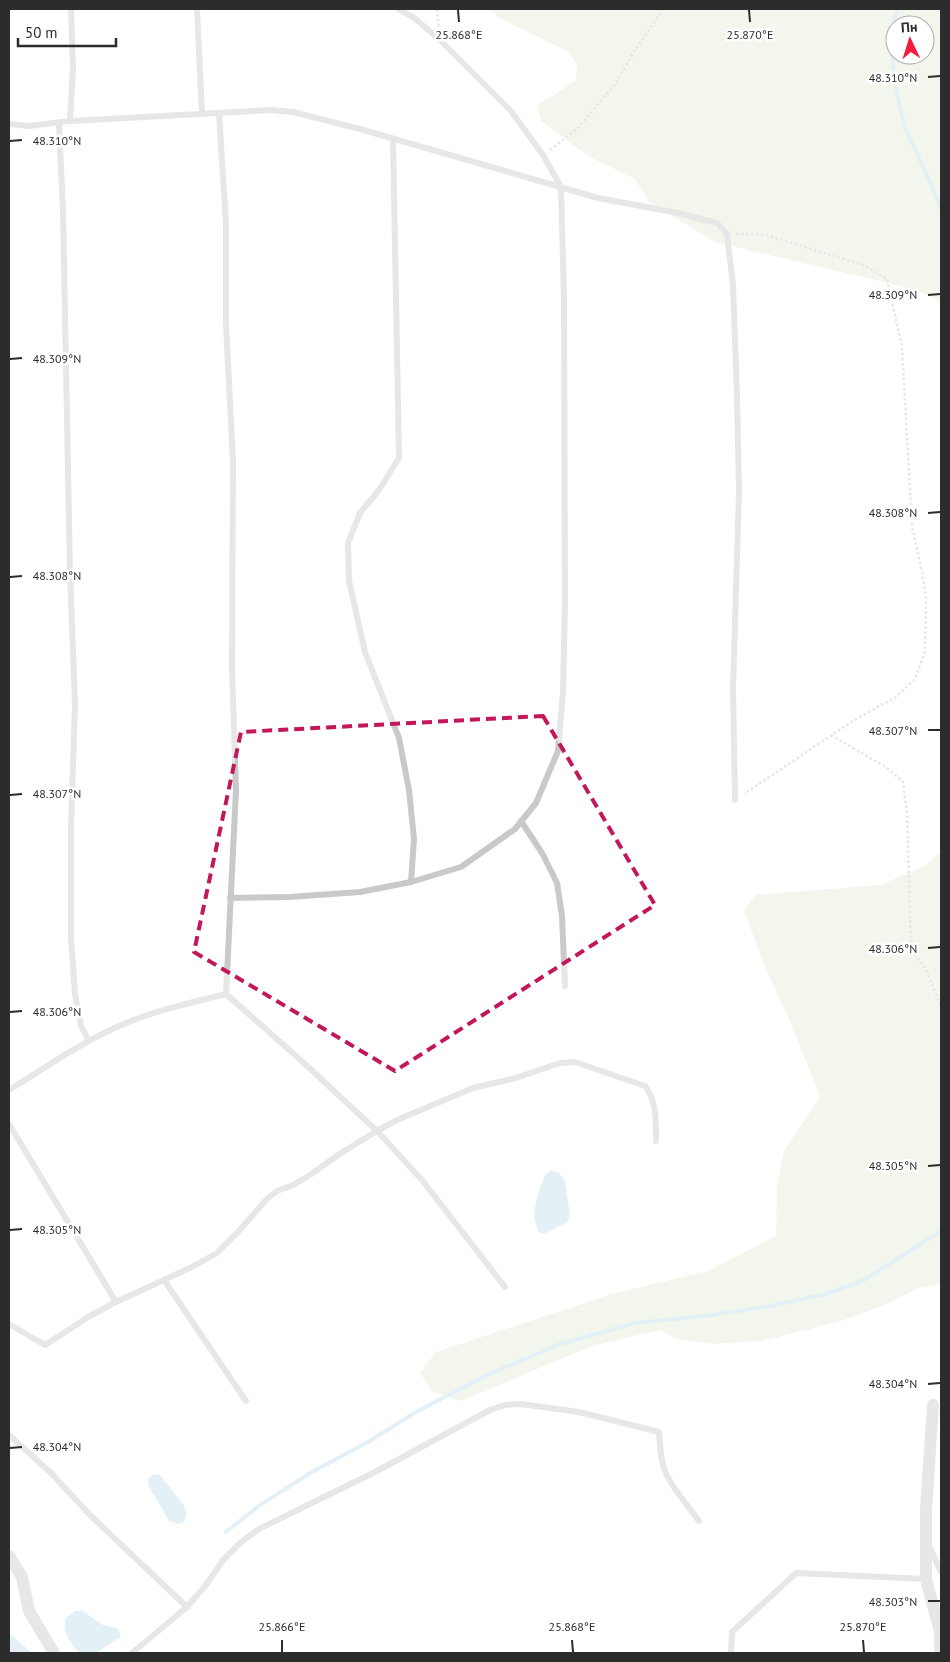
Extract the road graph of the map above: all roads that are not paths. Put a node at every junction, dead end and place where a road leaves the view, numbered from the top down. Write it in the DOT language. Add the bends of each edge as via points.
graph roads {
  1 [pos="71,9"];
  2 [pos="197,9"];
  3 [pos="398,9"];
  4 [pos="219,113"];
  5 [pos="202,114"];
  6 [pos="70,121"];
  7 [pos="9,124"];
  8 [pos="59,124"];
  9 [pos="393,139"];
  10 [pos="560,187"];
  11 [pos="735,800"];
  12 [pos="521,821"];
  13 [pos="411,882"];
  14 [pos="230,898"];
  15 [pos="565,986"];
  16 [pos="226,994"];
  17 [pos="89,1041"];
  18 [pos="9,1090"];
  19 [pos="9,1124"];
  20 [pos="377,1131"];
  21 [pos="656,1141"];
  22 [pos="164,1280"];
  23 [pos="505,1287"];
  24 [pos="116,1302"];
  25 [pos="9,1324"];
  26 [pos="246,1401"];
  27 [pos="933,1405"];
  28 [pos="9,1435"];
  29 [pos="699,1521"];
  30 [pos="927,1542"];
  31 [pos="9,1556"];
  32 [pos="941,1572"];
  33 [pos="926,1579"];
  34 [pos="187,1607"];
  35 [pos="54,1653"];
  36 [pos="132,1653"];
  37 [pos="731,1653"];
  38 [pos="940,1653"];
  1 -- 6 [label="lane" via="73,68"];
  2 -- 5 [label="lane"];
  3 -- 10 [label="lane" via="413,16 440,40 511,111 543,155"];
  4 -- 5 [label="lane"];
  4 -- 9 [label="lane" via="293,112"];
  4 -- 14 [label="lane" via="226,224 226,324 233,461 232,667 236,790"];
  5 -- 6 [label="lane"];
  6 -- 8 [label="lane"];
  7 -- 8 [label="lane"];
  8 -- 17 [label="lane" via="75,704 71,938 75,994 81,1026"];
  9 -- 10 [label="lane"];
  9 -- 13 [label="lane" via="399,458 360,513 348,543 349,581 365,652 399,738 409,790 414,839"];
  10 -- 11 [label="lane" via="717,223 727,234 733,286 739,481 733,689"];
  10 -- 12 [label="lane" via="564,299 563,691 558,752 536,803"];
  12 -- 13 [label="lane" via="515,829 461,867"];
  12 -- 15 [label="lane" via="557,883"];
  13 -- 14 [label="lane" via="360,892"];
  14 -- 16 [label="lane"];
  16 -- 17 [label="lane" via="158,1011"];
  16 -- 20 [label="lane"];
  17 -- 18 [label="lane"];
  19 -- 24 [label="lane"];
  20 -- 21 [label="lane" via="473,1088 560,1063 575,1062 646,1086 654,1106"];
  20 -- 22 [label="lane" via="310,1175 277,1191 216,1253"];
  20 -- 23 [label="lane" via="422,1180"];
  22 -- 24 [label="lane"];
  22 -- 26 [label="lane"];
  24 -- 25 [label="lane" via="45,1345"];
  27 -- 30 [label="street"];
  28 -- 34 [label="lane"];
  29 -- 34 [label="lane" via="665,1472 659,1432 579,1412 521,1404 505,1405 260,1529 224,1559"];
  30 -- 32 [label="lane"];
  30 -- 33 [label="street"];
  31 -- 35 [label="street" via="22,1577 30,1611"];
  33 -- 37 [label="lane" via="796,1573 732,1632"];
  33 -- 38 [label="street" via="940,1632"];
  34 -- 36 [label="lane"];
}
